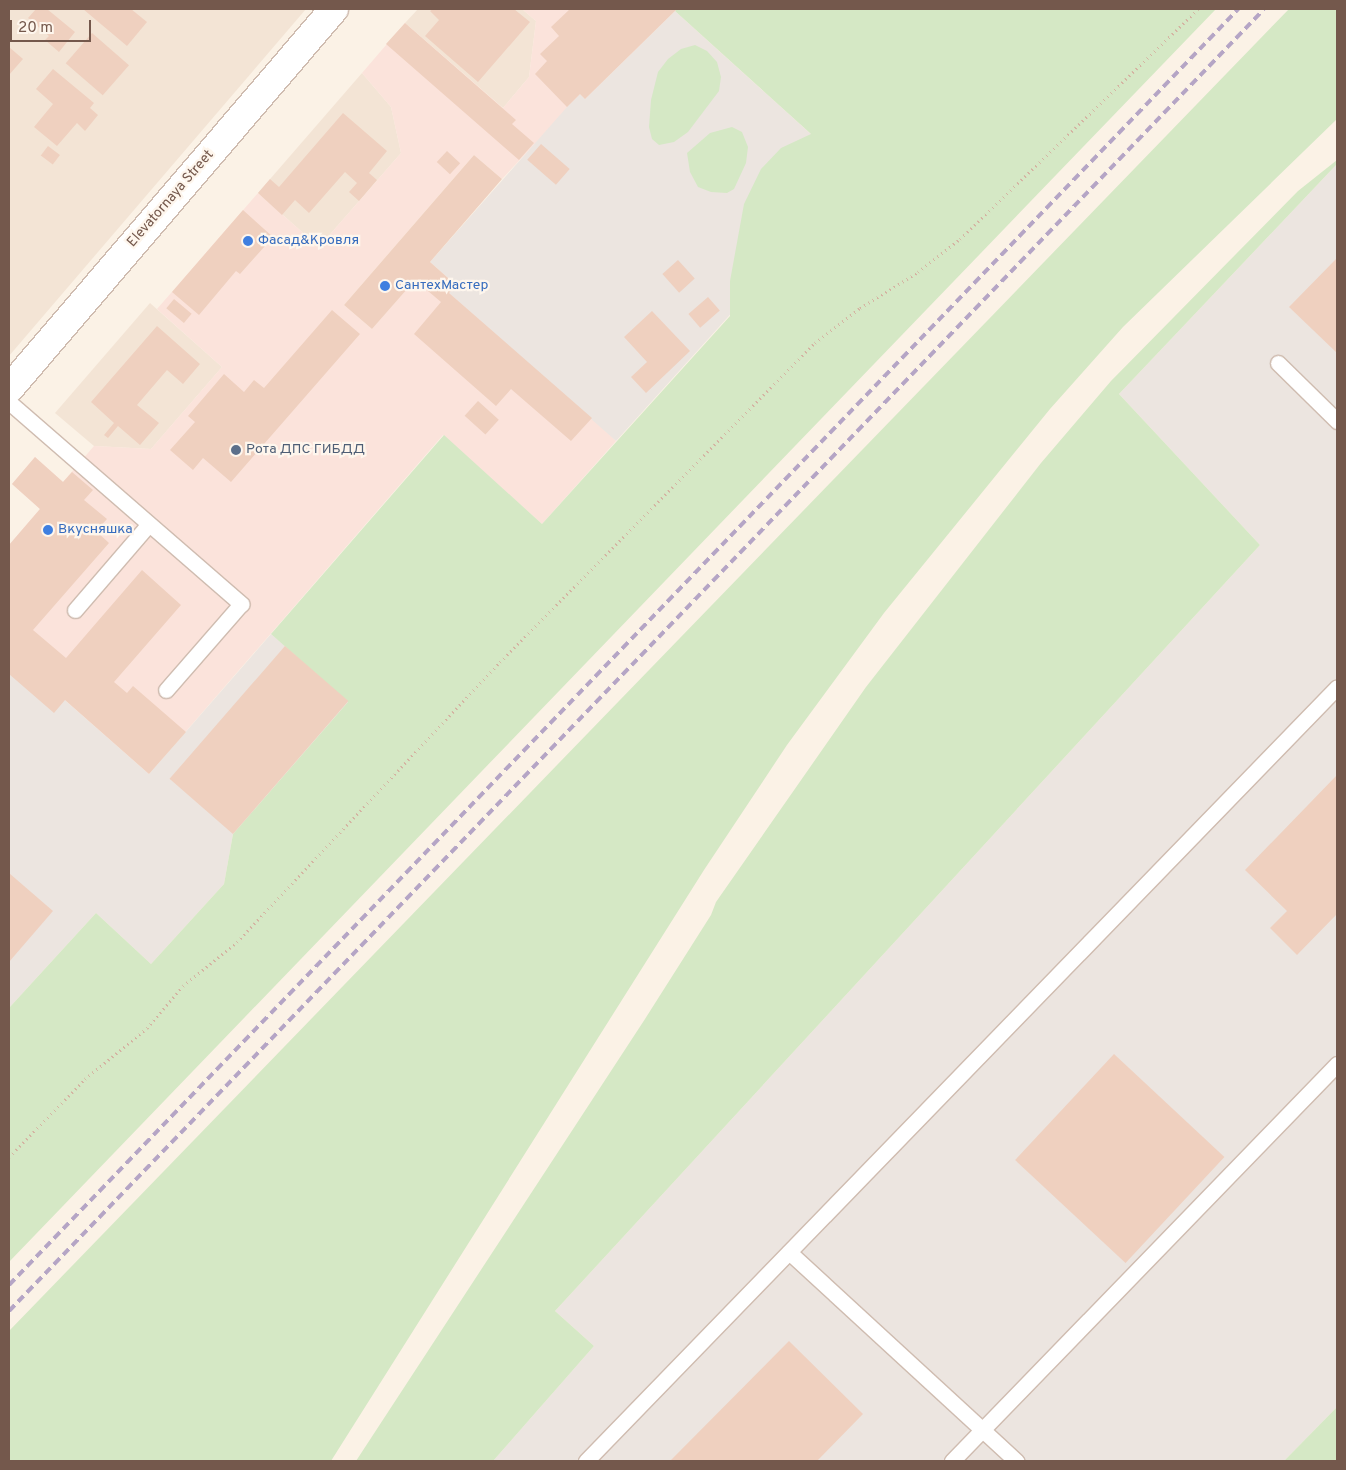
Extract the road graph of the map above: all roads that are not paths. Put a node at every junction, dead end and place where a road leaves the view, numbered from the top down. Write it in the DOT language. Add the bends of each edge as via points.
graph roads {
  1 [pos="334,9"];
  2 [pos="1278,363"];
  3 [pos="9,389"];
  4 [pos="9,402"];
  5 [pos="1337,421"];
  6 [pos="149,524"];
  7 [pos="75,610"];
  8 [pos="1337,687"];
  9 [pos="166,690"];
  10 [pos="1337,1064"];
  11 [pos="789,1252"];
  12 [pos="982,1430"];
  13 [pos="586,1461"];
  14 [pos="952,1461"];
  15 [pos="1016,1461"];
  1 -- 3 [label="street, Elevatornaya Street"];
  2 -- 5 [label="lane"];
  4 -- 6 [label="lane"];
  6 -- 7 [label="lane"];
  6 -- 9 [label="lane" via="241,604"];
  8 -- 11 [label="lane"];
  10 -- 12 [label="lane"];
  11 -- 12 [label="lane"];
  11 -- 13 [label="lane"];
  12 -- 14 [label="lane"];
  12 -- 15 [label="lane"];
}
